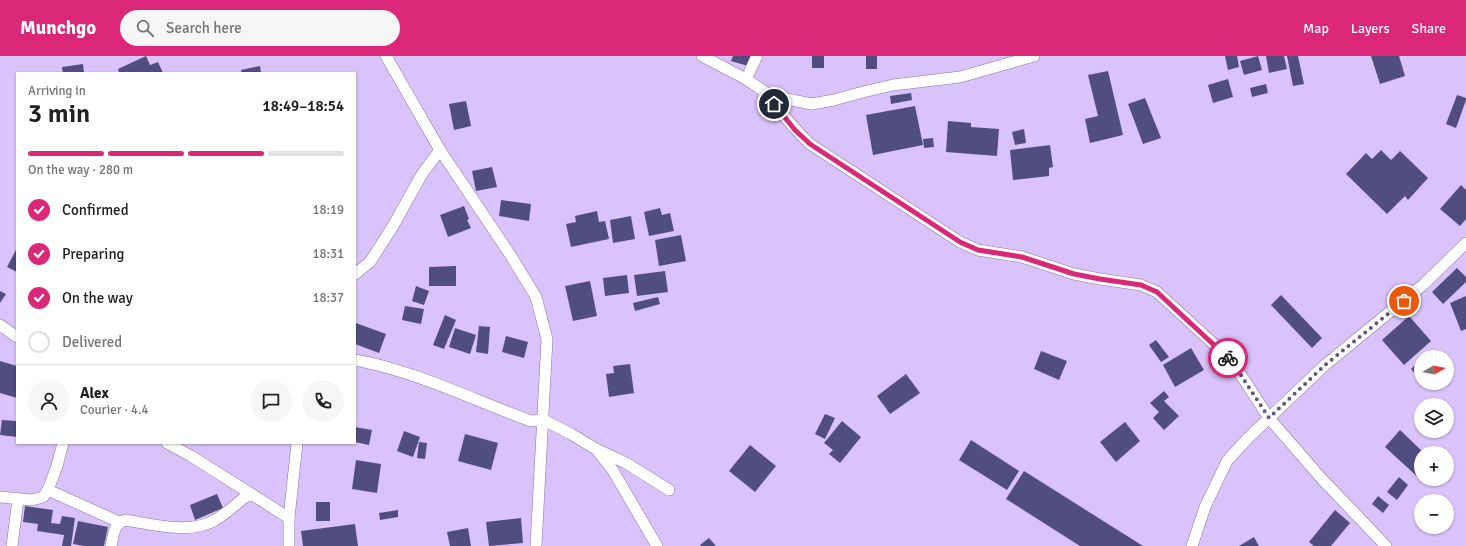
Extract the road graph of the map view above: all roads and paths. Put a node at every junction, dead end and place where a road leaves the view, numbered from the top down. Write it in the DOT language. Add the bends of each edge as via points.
graph roads {
  1 [pos="386,56"];
  2 [pos="702,56"];
  3 [pos="757,56"];
  4 [pos="996,56"];
  5 [pos="1034,56"];
  6 [pos="996,68"];
  7 [pos="746,79"];
  8 [pos="768,94"];
  9 [pos="440,150"];
  10 [pos="1466,243"];
  11 [pos="356,273"];
  12 [pos="0,326"];
  13 [pos="16,337"];
  14 [pos="356,360"];
  15 [pos="1269,418"];
  16 [pos="544,420"];
  17 [pos="63,444"];
  18 [pos="169,444"];
  19 [pos="297,444"];
  20 [pos="596,449"];
  21 [pos="48,490"];
  22 [pos="669,490"];
  23 [pos="251,495"];
  24 [pos="0,497"];
  25 [pos="18,499"];
  26 [pos="289,518"];
  27 [pos="119,522"];
  28 [pos="12,546"];
  29 [pos="111,546"];
  30 [pos="289,546"];
  31 [pos="536,546"];
  32 [pos="658,546"];
  33 [pos="1192,546"];
  34 [pos="1386,546"];
  1 -- 9 [label="street"];
  2 -- 7 [label="street"];
  3 -- 7 [label="street"];
  4 -- 6 [label="street"];
  5 -- 6 [label="street"];
  6 -- 8 [label="street" via="960,77 893,85 812,104"];
  7 -- 8 [label="street"];
  8 -- 15 [label="street" via="795,130 810,144 960,242 978,250 1022,257 1074,274 1141,285 1157,292 1235,366"];
  9 -- 11 [label="street" via="422,174 381,246 370,262"];
  9 -- 16 [label="street" via="536,297 547,339"];
  10 -- 15 [label="street" via="1424,284 1325,365"];
  12 -- 13 [label="street"];
  14 -- 16 [label="street" via="377,364 432,382 531,420"];
  15 -- 33 [label="street" via="1227,461 1205,507"];
  15 -- 34 [label="street" via="1321,478"];
  16 -- 20 [label="street"];
  16 -- 31 [label="street"];
  17 -- 21 [label="street"];
  18 -- 23 [label="street"];
  19 -- 26 [label="street"];
  20 -- 22 [label="street" via="626,463"];
  20 -- 32 [label="street" via="612,469"];
  21 -- 25 [label="street" via="43,496 32,500"];
  21 -- 27 [label="street"];
  23 -- 26 [label="street"];
  23 -- 27 [label="street" via="214,521 197,527 182,528 125,520"];
  24 -- 25 [label="street"];
  25 -- 28 [label="street"];
  26 -- 30 [label="street"];
  27 -- 29 [label="street" via="116,524"];
}
